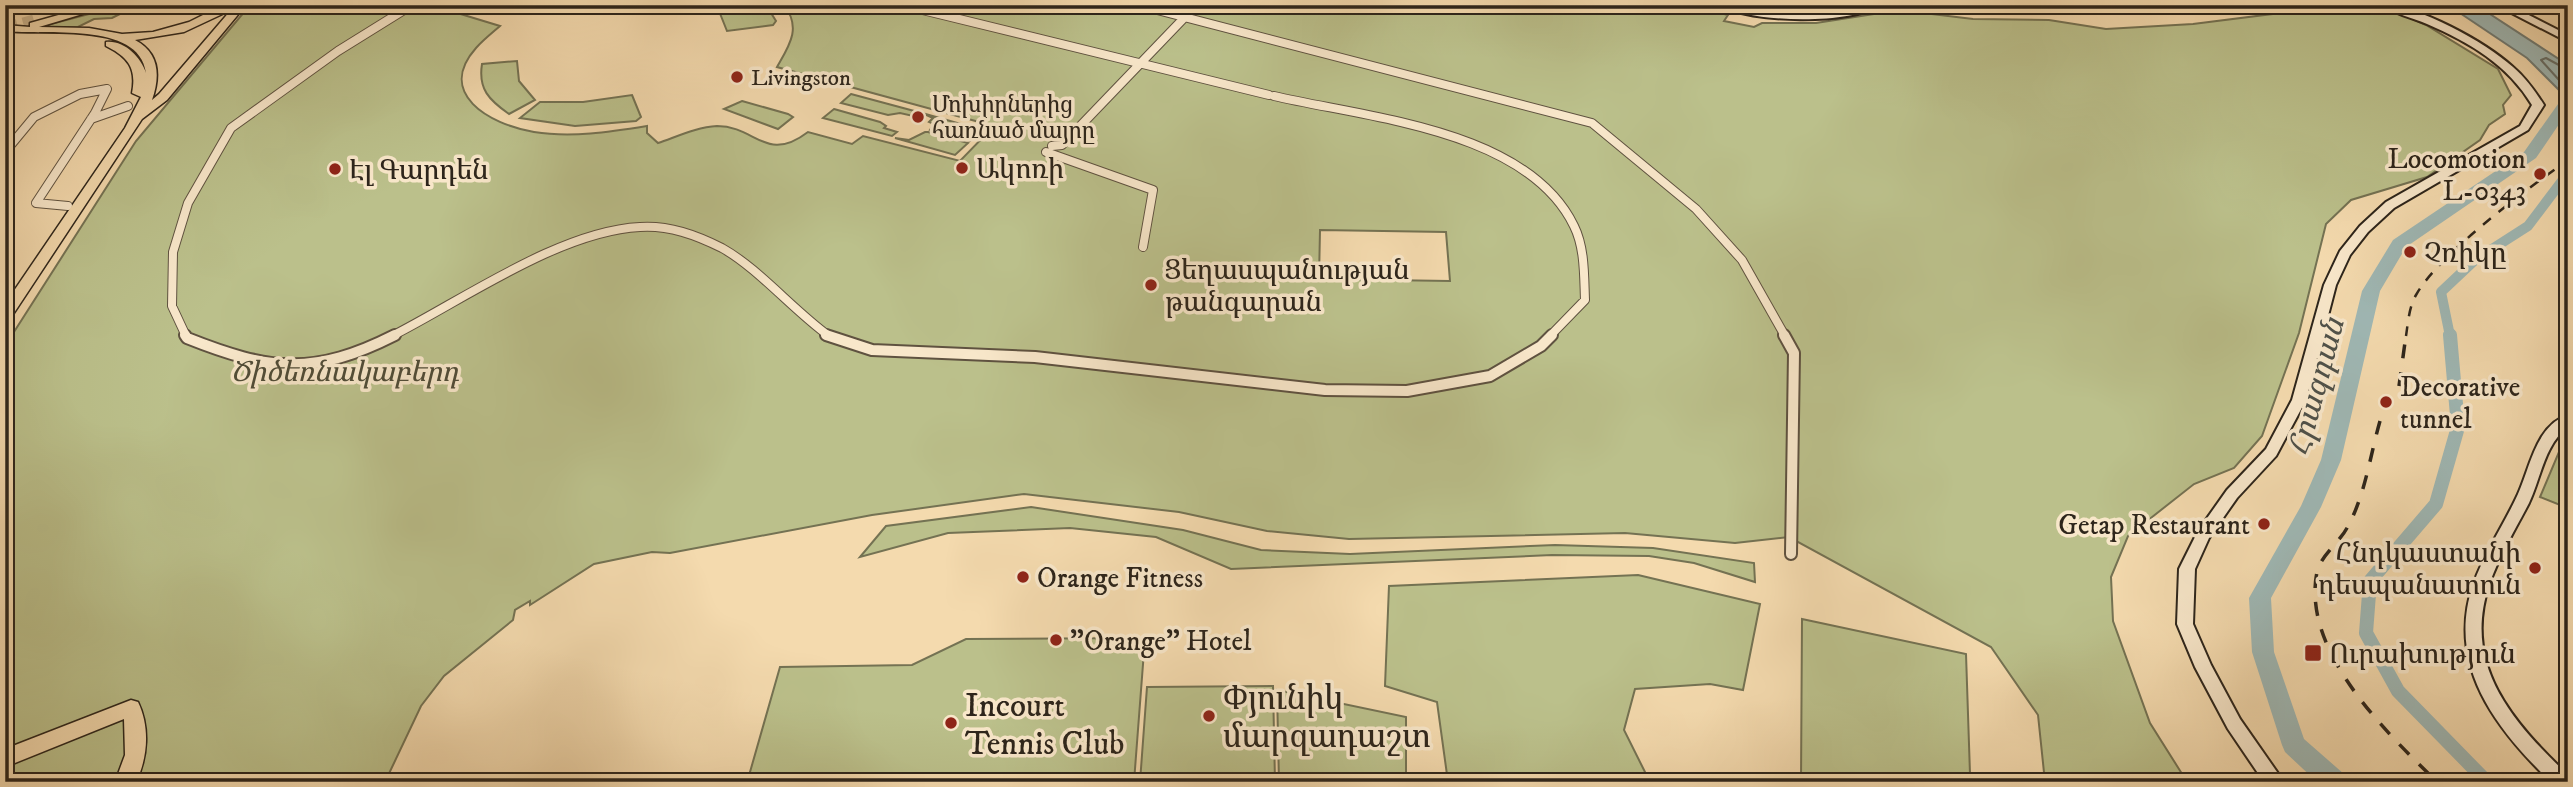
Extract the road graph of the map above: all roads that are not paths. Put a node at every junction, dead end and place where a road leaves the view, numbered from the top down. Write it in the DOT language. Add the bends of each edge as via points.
graph roads {
  1 [pos="78,5"];
  2 [pos="94,5"];
  3 [pos="108,5"];
  4 [pos="231,5"];
  5 [pos="241,5"];
  6 [pos="412,5"];
  7 [pos="902,5"];
  8 [pos="1138,5"];
  9 [pos="1724,5"];
  10 [pos="1876,5"];
  11 [pos="2387,5"];
  12 [pos="2501,5"];
  13 [pos="1185,18"];
  14 [pos="5,22"];
  15 [pos="5,29"];
  16 [pos="5,35"];
  17 [pos="117,37"];
  18 [pos="2568,39"];
  19 [pos="1140,63"];
  20 [pos="128,106"];
  21 [pos="91,119"];
  22 [pos="134,122"];
  23 [pos="5,152"];
  24 [pos="68,206"];
  25 [pos="1143,247"];
  26 [pos="5,301"];
  27 [pos="5,316"];
  28 [pos="2568,420"];
  29 [pos="1791,554"];
  30 [pos="5,758"];
  31 [pos="125,782"];
  32 [pos="2275,782"];
  33 [pos="2563,782"];
  1 -- 14 [label="main road"];
  2 -- 3 [label="main road" via="34,23"];
  4 -- 17 [label="main road" via="182,29 155,36"];
  5 -- 22 [label="main road" via="163,97"];
  6 -- 19 [label="street" via="327,57 231,128 188,203 173,252 172,306 187,338 259,364 311,365 361,353 575,240 614,229 662,227 708,239 828,336 872,350 1035,357 1325,390 1407,391 1490,376 1541,346 1585,300 1574,226 1549,191 1527,173 1474,144"];
  7 -- 19 [label="street"];
  8 -- 13 [label="street"];
  9 -- 10 [label="street" via="1820,18"];
  11 -- 32 [label="street" via="2497,59 2518,74 2538,105 2524,128 2390,205 2344,254 2330,285 2299,400 2271,452 2232,494 2203,535 2188,569 2185,624 2234,724"];
  12 -- 18 [label="street"];
  13 -- 19 [label="street"];
  13 -- 29 [label="street" via="1591,123 1696,209 1739,260 1794,353"];
  15 -- 17 [label="main road"];
  16 -- 24 [label="main road" via="83,37 109,43 130,54 141,73 137,96 125,120"];
  17 -- 22 [label="main road" via="139,47 152,69 150,90"];
  19 -- 25 [label="street" via="1062,145 1049,149 1153,190"];
  20 -- 21 [label="street"];
  21 -- 23 [label="street" via="107,89 104,87 86,91 30,120"];
  21 -- 24 [label="street" via="36,203"];
  22 -- 27 [label="main road"];
  24 -- 26 [label="main road"];
  28 -- 33 [label="street" via="2546,443 2486,574 2474,612 2472,642 2498,710 2527,748"];
  30 -- 31 [label="main road" via="131,708 136,727 135,762"];
}
